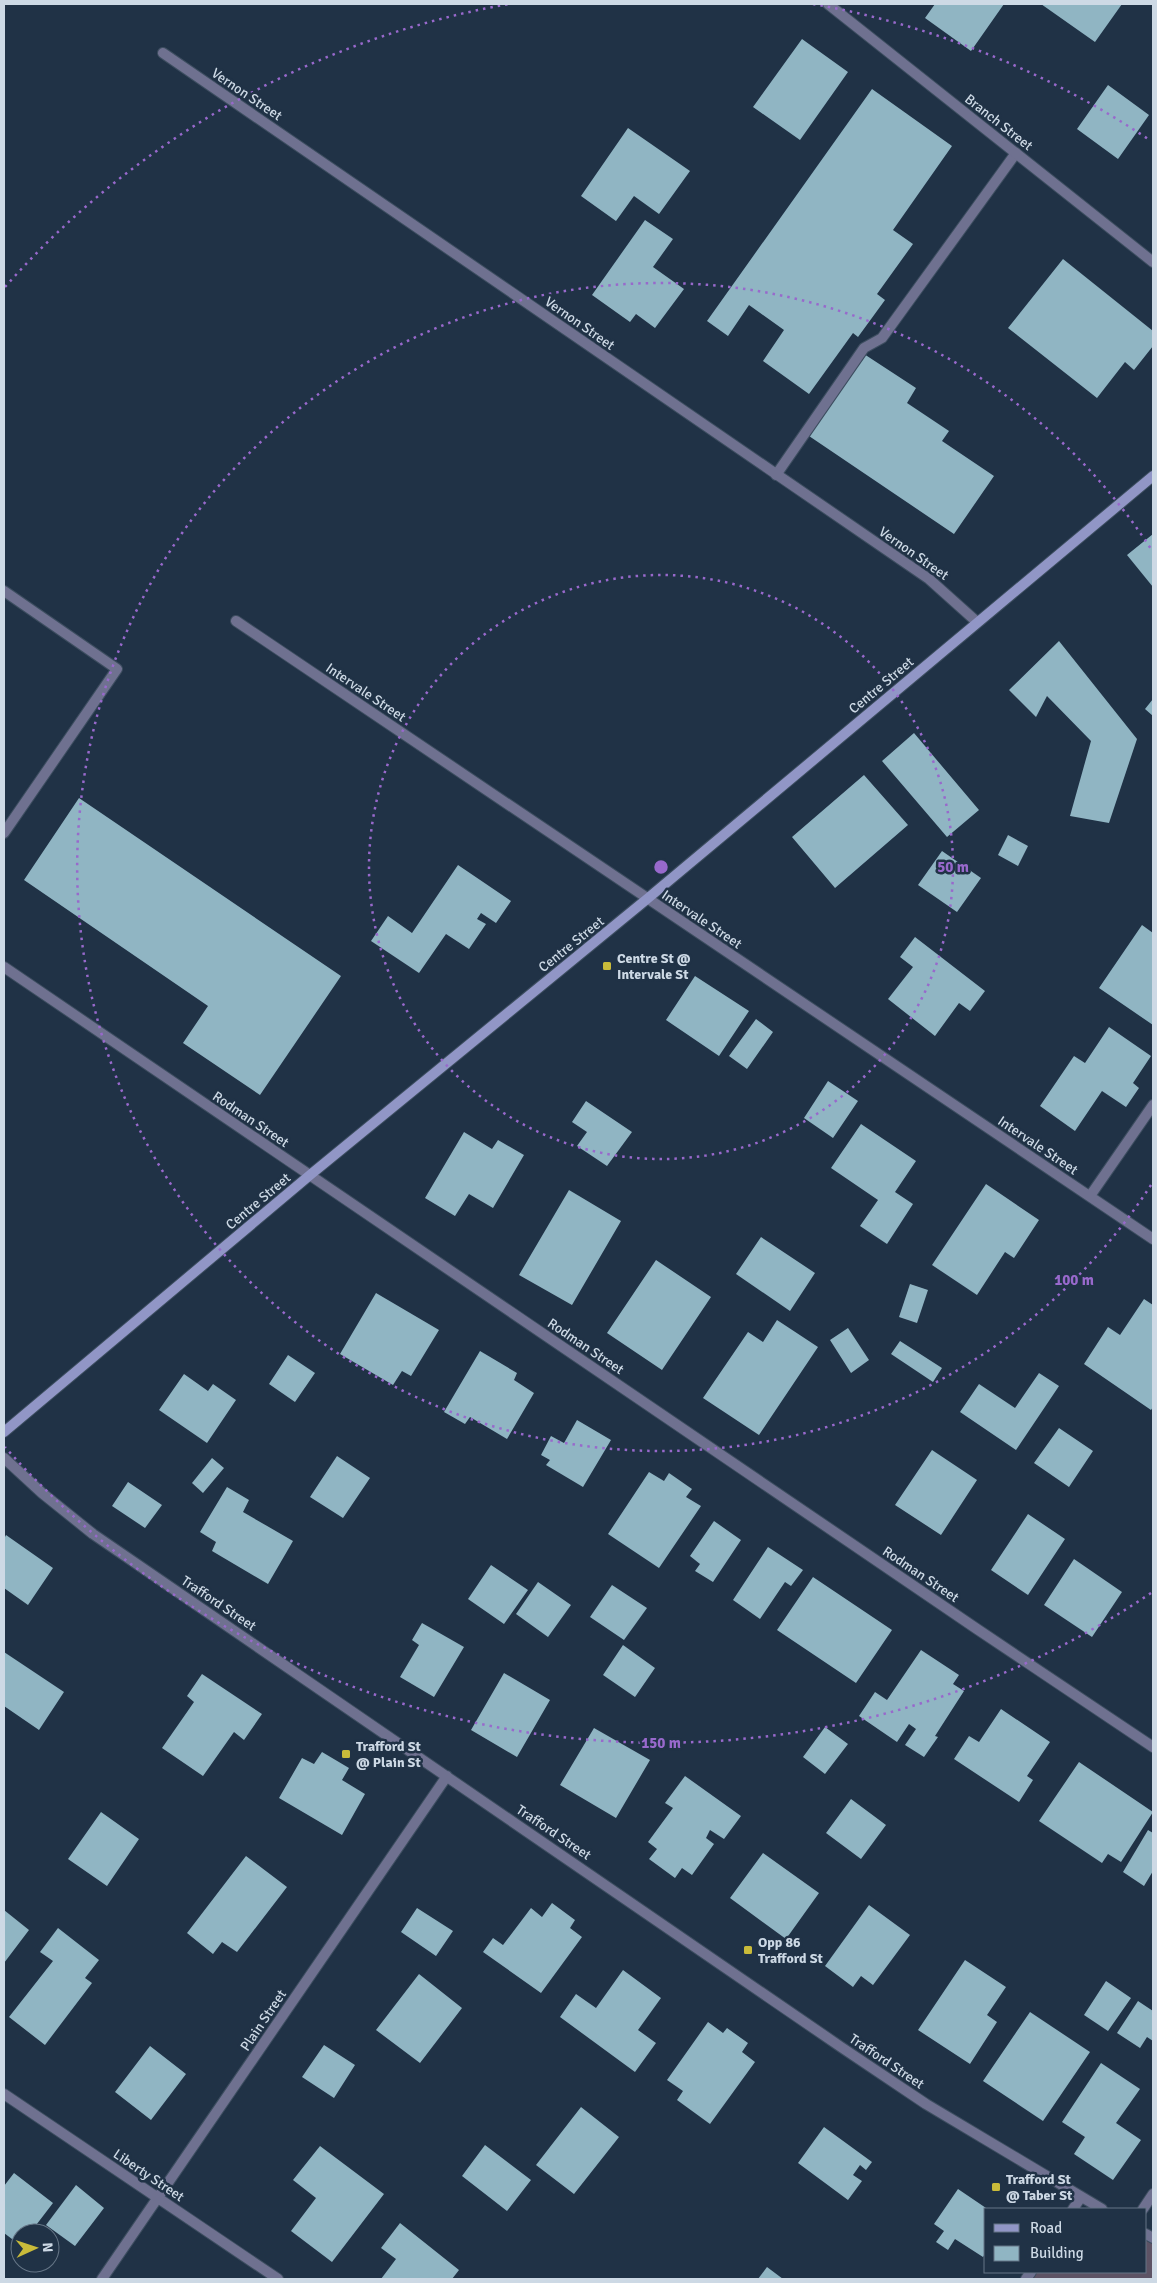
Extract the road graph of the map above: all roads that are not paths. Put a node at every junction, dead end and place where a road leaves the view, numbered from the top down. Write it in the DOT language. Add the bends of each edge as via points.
graph roads {
  1 [pos="828,4"];
  2 [pos="163,53"];
  3 [pos="1016,153"];
  4 [pos="1153,262"];
  5 [pos="776,474"];
  6 [pos="1153,476"];
  7 [pos="4,591"];
  8 [pos="236,621"];
  9 [pos="977,622"];
  10 [pos="4,832"];
  11 [pos="647,899"];
  12 [pos="4,968"];
  13 [pos="1153,1105"];
  14 [pos="310,1176"];
  15 [pos="1090,1196"];
  16 [pos="1153,1239"];
  17 [pos="4,1432"];
  18 [pos="4,1458"];
  19 [pos="1153,1747"];
  20 [pos="447,1776"];
  21 [pos="4,2094"];
  22 [pos="1153,2194"];
  23 [pos="1080,2197"];
  24 [pos="158,2198"];
  25 [pos="1074,2208"];
  26 [pos="1100,2208"];
  27 [pos="1144,2208"];
  28 [pos="102,2279"];
  29 [pos="278,2279"];
  1 -- 3 [label="street, Branch Street"];
  2 -- 5 [label="street, Vernon Street"];
  3 -- 4 [label="street, Branch Street"];
  3 -- 5 [label="street" via="882,338 864,348"];
  5 -- 9 [label="street, Vernon Street" via="929,579"];
  6 -- 9 [label="main road, Centre Street"];
  7 -- 10 [label="street" via="117,669"];
  8 -- 11 [label="street, Intervale Street"];
  9 -- 11 [label="main road, Centre Street"];
  11 -- 14 [label="main road, Centre Street"];
  11 -- 15 [label="street, Intervale Street"];
  12 -- 14 [label="street, Rodman Street"];
  13 -- 15 [label="street"];
  14 -- 17 [label="main road, Centre Street"];
  14 -- 19 [label="street, Rodman Street"];
  15 -- 16 [label="street, Intervale Street"];
  18 -- 20 [label="street, Trafford Street" via="93,1534"];
  20 -- 23 [label="street, Trafford Street" via="926,2104"];
  20 -- 24 [label="street, Plain Street"];
  21 -- 24 [label="street, Liberty Street"];
  22 -- 27 [label="street"];
  23 -- 25 [label="street"];
  23 -- 26 [label="street, Trafford Street"];
  24 -- 28 [label="street, Plain Street"];
  24 -- 29 [label="street, Liberty Street"];
}
